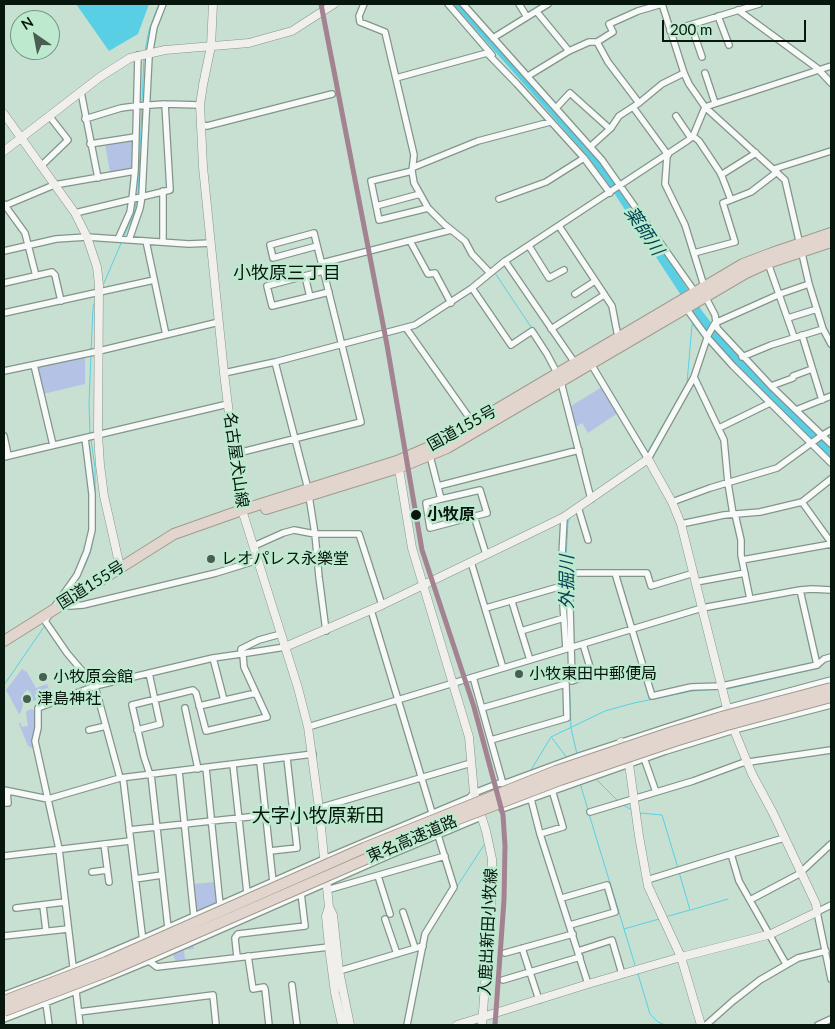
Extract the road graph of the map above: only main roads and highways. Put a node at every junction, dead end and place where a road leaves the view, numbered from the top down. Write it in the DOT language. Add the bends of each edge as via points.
graph roads {
  1 [pos="831,233"];
  2 [pos="831,242"];
  3 [pos="800,248"];
  4 [pos="701,291"];
  5 [pos="559,377"];
  6 [pos="398,464"];
  7 [pos="243,513"];
  8 [pos="4,641"];
  9 [pos="4,648"];
  10 [pos="831,688"];
  11 [pos="831,697"];
  12 [pos="4,1001"];
  13 [pos="4,1011"];
  1 -- 3 [label="highway, 国道155号"];
  2 -- 3 [label="highway, 国道155号"];
  3 -- 4 [label="highway, 国道155号"];
  3 -- 4 [label="highway, 国道155号" via="743,264"];
  4 -- 5 [label="highway, 国道155号" via="575,363"];
  4 -- 5 [label="highway, 国道155号" via="686,308 592,364"];
  5 -- 6 [label="highway, 国道155号"];
  5 -- 6 [label="highway, 国道155号" via="447,448"];
  6 -- 7 [label="highway, 国道155号"];
  7 -- 8 [label="highway, 国道155号" via="174,534"];
  7 -- 9 [label="highway, 国道155号" via="184,535 150,554"];
  10 -- 12 [label="highway, 東名高速道路, bridge" via="707,721 556,771 355,852 106,962"];
  11 -- 13 [label="highway, 東名高速道路, bridge" via="710,730 560,780 453,821 110,971"];
}
